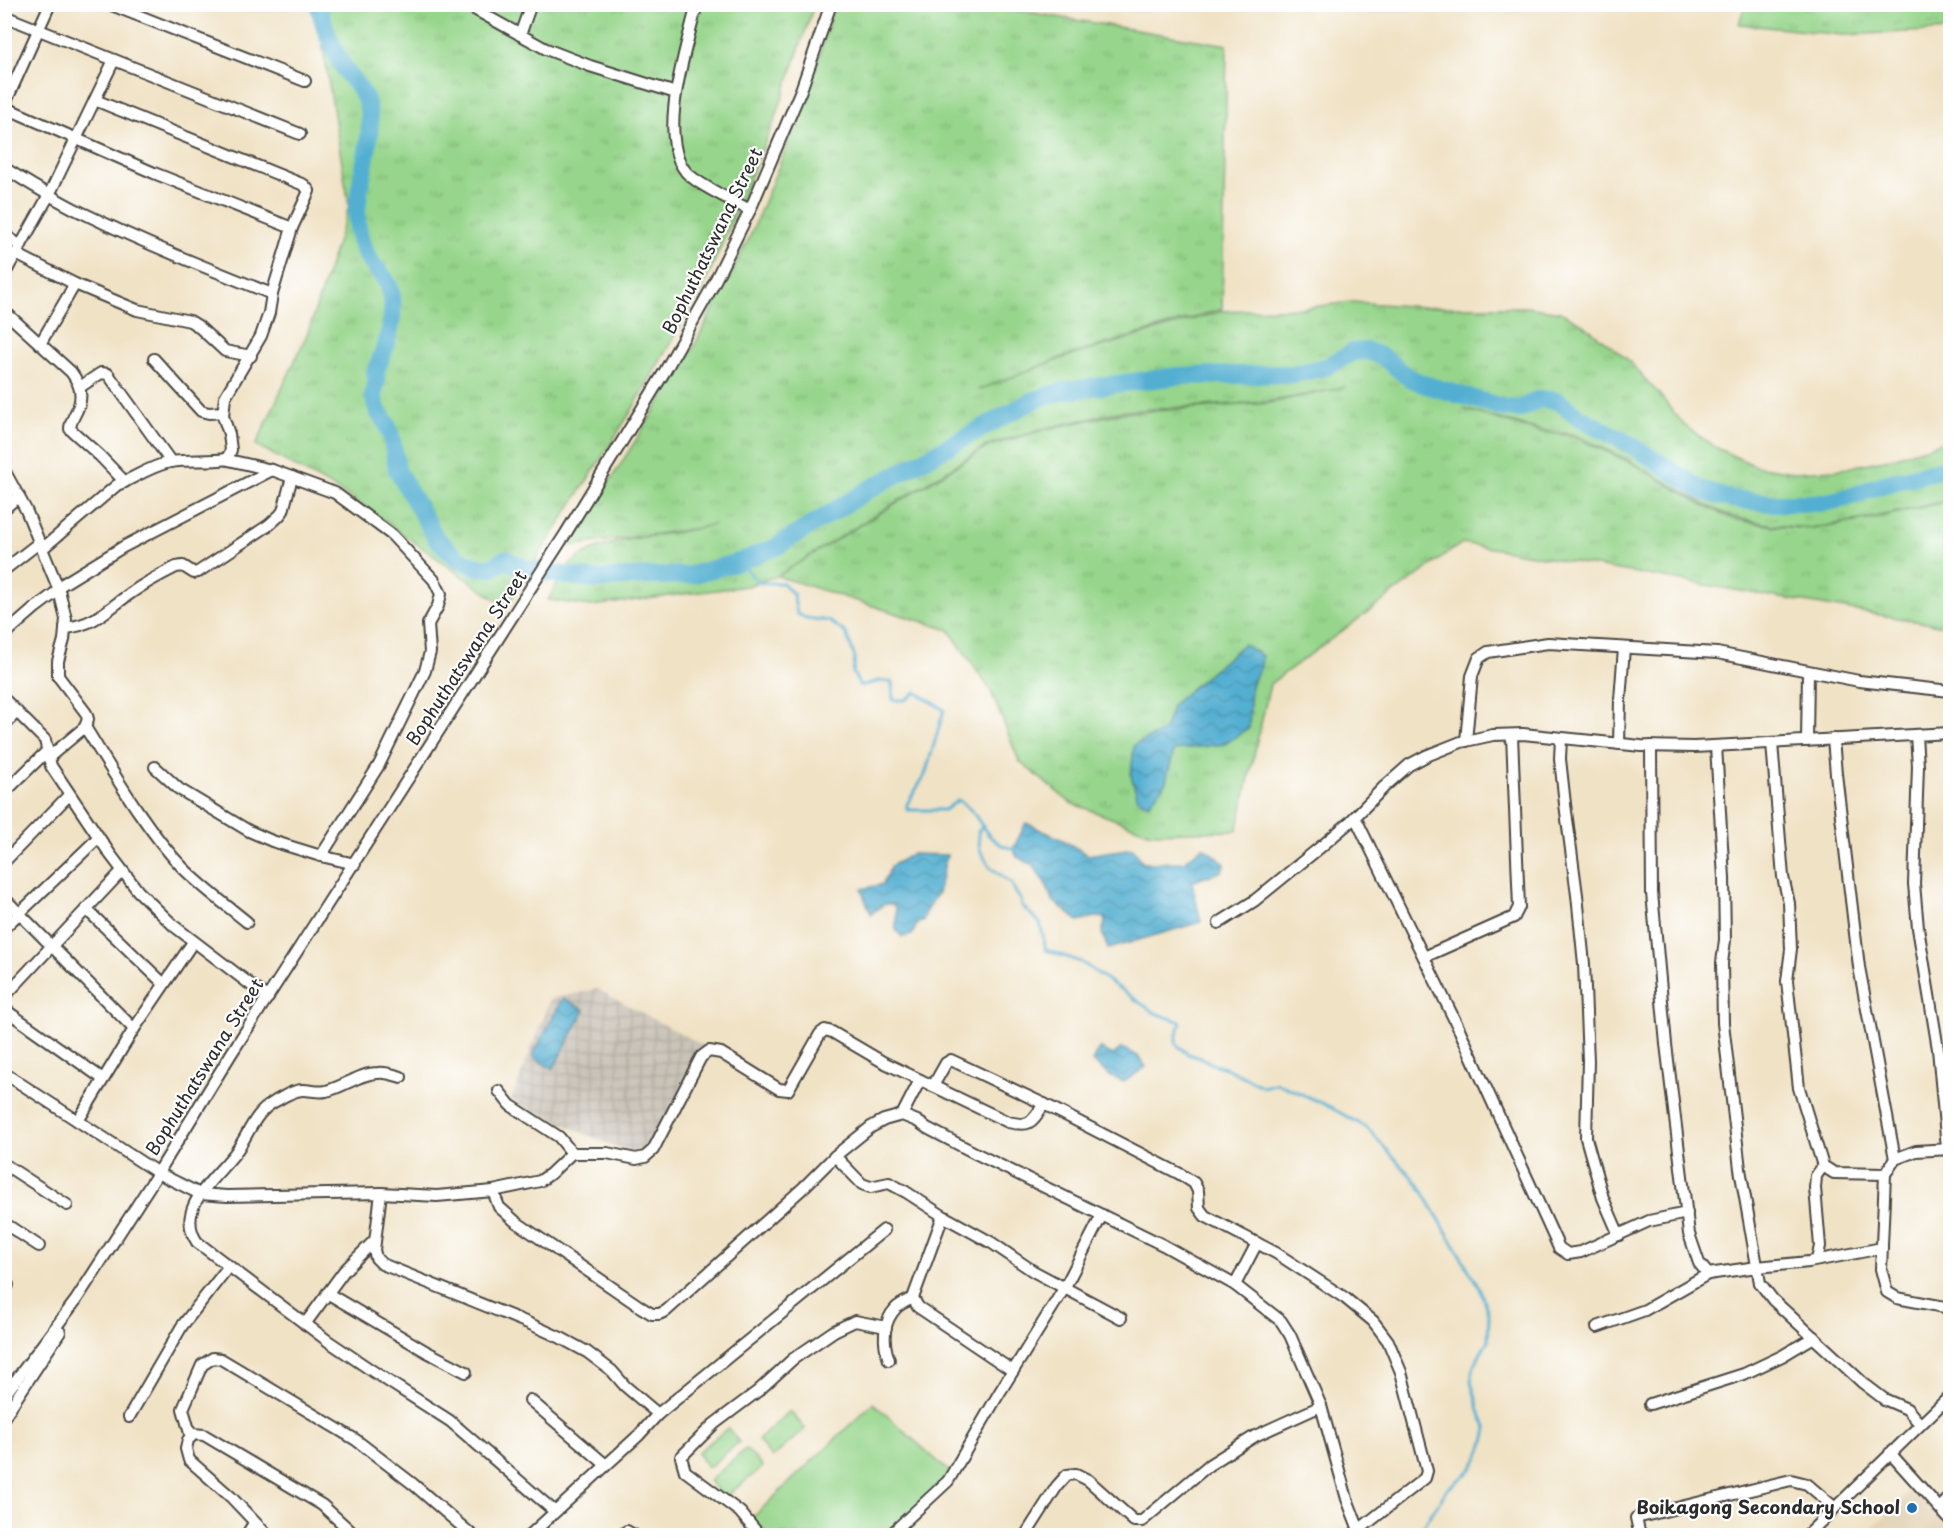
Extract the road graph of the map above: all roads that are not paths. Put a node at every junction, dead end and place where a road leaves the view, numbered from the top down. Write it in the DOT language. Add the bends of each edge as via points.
graph roads {
  1 [pos="50,4"];
  2 [pos="109,4"];
  3 [pos="465,4"];
  4 [pos="531,4"];
  5 [pos="697,4"];
  6 [pos="831,4"];
  7 [pos="4,16"];
  8 [pos="39,30"];
  9 [pos="520,35"];
  10 [pos="114,60"];
  11 [pos="305,81"];
  12 [pos="676,93"];
  13 [pos="95,100"];
  14 [pos="5,102"];
  15 [pos="300,134"];
  16 [pos="77,139"];
  17 [pos="4,168"];
  18 [pos="49,195"];
  19 [pos="750,210"];
  20 [pos="292,228"];
  21 [pos="4,235"];
  22 [pos="18,250"];
  23 [pos="4,275"];
  24 [pos="75,284"];
  25 [pos="272,294"];
  26 [pos="4,311"];
  27 [pos="40,344"];
  28 [pos="251,356"];
  29 [pos="154,359"];
  30 [pos="80,387"];
  31 [pos="223,412"];
  32 [pos="224,459"];
  33 [pos="171,462"];
  34 [pos="4,470"];
  35 [pos="272,470"];
  36 [pos="292,477"];
  37 [pos="125,482"];
  38 [pos="19,496"];
  39 [pos="4,509"];
  40 [pos="41,546"];
  41 [pos="4,570"];
  42 [pos="58,588"];
  43 [pos="65,628"];
  44 [pos="4,635"];
  45 [pos="1624,648"];
  46 [pos="1808,672"];
  47 [pos="1950,691"];
  48 [pos="4,699"];
  49 [pos="18,712"];
  50 [pos="4,725"];
  51 [pos="85,727"];
  52 [pos="1950,733"];
  53 [pos="1512,735"];
  54 [pos="1916,735"];
  55 [pos="1561,738"];
  56 [pos="1833,740"];
  57 [pos="1466,741"];
  58 [pos="1807,741"];
  59 [pos="1772,743"];
  60 [pos="1619,744"];
  61 [pos="1651,746"];
  62 [pos="1716,746"];
  63 [pos="48,755"];
  64 [pos="155,767"];
  65 [pos="4,793"];
  66 [pos="69,795"];
  67 [pos="1355,817"];
  68 [pos="98,838"];
  69 [pos="321,856"];
  70 [pos="4,862"];
  71 [pos="355,864"];
  72 [pos="122,871"];
  73 [pos="4,898"];
  74 [pos="86,909"];
  75 [pos="20,913"];
  76 [pos="247,922"];
  77 [pos="1219,923"];
  78 [pos="4,928"];
  79 [pos="194,942"];
  80 [pos="52,945"];
  81 [pos="1424,957"];
  82 [pos="164,984"];
  83 [pos="4,997"];
  84 [pos="268,998"];
  85 [pos="4,1009"];
  86 [pos="134,1029"];
  87 [pos="4,1073"];
  88 [pos="401,1077"];
  89 [pos="103,1079"];
  90 [pos="920,1080"];
  91 [pos="933,1086"];
  92 [pos="498,1091"];
  93 [pos="1044,1104"];
  94 [pos="902,1115"];
  95 [pos="78,1121"];
  96 [pos="1949,1148"];
  97 [pos="572,1153"];
  98 [pos="835,1156"];
  99 [pos="1895,1159"];
  100 [pos="4,1164"];
  101 [pos="1823,1166"];
  102 [pos="158,1173"];
  103 [pos="1885,1174"];
  104 [pos="493,1191"];
  105 [pos="381,1193"];
  106 [pos="200,1194"];
  107 [pos="67,1205"];
  108 [pos="1687,1213"];
  109 [pos="1102,1215"];
  110 [pos="943,1216"];
  111 [pos="4,1223"];
  112 [pos="885,1230"];
  113 [pos="1619,1235"];
  114 [pos="374,1242"];
  115 [pos="1257,1243"];
  116 [pos="39,1246"];
  117 [pos="1882,1248"];
  118 [pos="1818,1260"];
  119 [pos="229,1266"];
  120 [pos="1757,1267"];
  121 [pos="1708,1274"];
  122 [pos="1235,1285"];
  123 [pos="1065,1287"];
  124 [pos="327,1293"];
  125 [pos="913,1298"];
  126 [pos="76,1300"];
  127 [pos="1950,1308"];
  128 [pos="1121,1318"];
  129 [pos="305,1324"];
  130 [pos="886,1327"];
  131 [pos="1597,1327"];
  132 [pos="1814,1336"];
  133 [pos="889,1360"];
  134 [pos="1013,1371"];
  135 [pos="466,1372"];
  136 [pos="4,1396"];
  137 [pos="1950,1396"];
  138 [pos="530,1400"];
  139 [pos="1650,1404"];
  140 [pos="1321,1406"];
  141 [pos="658,1414"];
  142 [pos="4,1417"];
  143 [pos="129,1418"];
  144 [pos="1920,1424"];
  145 [pos="191,1437"];
  146 [pos="1890,1453"];
  147 [pos="606,1465"];
  148 [pos="1950,1497"];
  149 [pos="1834,1507"];
  150 [pos="1940,1508"];
  151 [pos="554,1511"];
  152 [pos="1950,1520"];
  153 [pos="254,1523"];
  154 [pos="1355,1533"];
  155 [pos="246,1536"];
  156 [pos="268,1536"];
  157 [pos="356,1536"];
  158 [pos="473,1536"];
  159 [pos="529,1536"];
  160 [pos="620,1536"];
  161 [pos="636,1536"];
  162 [pos="760,1536"];
  163 [pos="888,1536"];
  164 [pos="1025,1536"];
  165 [pos="1640,1536"];
  166 [pos="1806,1536"];
  1 -- 8 [label="street"];
  2 -- 11 [label="street"];
  3 -- 9 [label="street"];
  4 -- 9 [label="street"];
  5 -- 12 [label="street"];
  6 -- 19 [label="street, Bophuthatswana Street" via="801,90"];
  7 -- 8 [label="street"];
  8 -- 10 [label="street"];
  8 -- 14 [label="street"];
  9 -- 12 [label="street" via="557,53"];
  10 -- 13 [label="street"];
  10 -- 15 [label="street"];
  12 -- 19 [label="street" via="672,128 685,171"];
  13 -- 16 [label="street"];
  13 -- 20 [label="street" via="304,185 308,195"];
  14 -- 16 [label="street"];
  16 -- 18 [label="street"];
  16 -- 20 [label="street"];
  17 -- 18 [label="street"];
  18 -- 22 [label="street"];
  18 -- 25 [label="street" via="160,249"];
  19 -- 71 [label="street, Bophuthatswana Street" via="694,321 566,533"];
  20 -- 25 [label="street"];
  21 -- 22 [label="street"];
  22 -- 23 [label="street"];
  22 -- 24 [label="street"];
  24 -- 27 [label="street"];
  24 -- 28 [label="street" via="137,310 190,321 225,351"];
  25 -- 28 [label="street" via="266,322"];
  26 -- 27 [label="street"];
  27 -- 30 [label="street" via="71,372"];
  28 -- 31 [label="street" via="225,397"];
  29 -- 31 [label="street" via="201,411"];
  30 -- 33 [label="street" via="100,373 108,374"];
  30 -- 37 [label="street" via="81,400 70,429"];
  31 -- 32 [label="street" via="231,450"];
  32 -- 33 [label="street"];
  32 -- 35 [label="street"];
  33 -- 37 [label="street"];
  34 -- 38 [label="street"];
  35 -- 36 [label="street"];
  35 -- 42 [label="street" via="123,547"];
  36 -- 43 [label="street" via="283,511 269,525 198,572 176,567 132,591 93,621"];
  36 -- 69 [label="street" via="335,493 372,518 425,568 441,594 428,624 430,652 425,671 379,765"];
  37 -- 40 [label="street"];
  38 -- 39 [label="street"];
  38 -- 40 [label="street"];
  40 -- 41 [label="street"];
  40 -- 42 [label="street"];
  42 -- 43 [label="street"];
  42 -- 44 [label="street"];
  43 -- 51 [label="street" via="58,676 86,713"];
  45 -- 46 [label="street" via="1717,653"];
  45 -- 57 [label="street" via="1548,643 1488,652 1479,658 1472,676"];
  45 -- 60 [label="street"];
  46 -- 47 [label="street"];
  46 -- 58 [label="street"];
  48 -- 49 [label="street"];
  49 -- 50 [label="street"];
  49 -- 63 [label="street" via="45,740"];
  51 -- 63 [label="street"];
  51 -- 76 [label="street" via="175,859"];
  52 -- 54 [label="street"];
  53 -- 55 [label="street"];
  53 -- 57 [label="street"];
  53 -- 81 [label="street" via="1519,907 1514,917"];
  54 -- 56 [label="street"];
  54 -- 96 [label="street" via="1914,884"];
  55 -- 60 [label="street"];
  55 -- 113 [label="street" via="1560,759 1584,964 1586,1138 1603,1198"];
  56 -- 58 [label="street"];
  56 -- 99 [label="street" via="1859,967"];
  57 -- 67 [label="street" via="1409,765"];
  58 -- 59 [label="street"];
  59 -- 62 [label="street"];
  59 -- 101 [label="street" via="1791,949 1787,981 1799,1088"];
  60 -- 61 [label="street"];
  61 -- 62 [label="street"];
  61 -- 108 [label="street" via="1652,893"];
  62 -- 120 [label="street" via="1724,889 1724,1023 1740,1169"];
  63 -- 65 [label="street"];
  63 -- 66 [label="street"];
  64 -- 69 [label="street" via="179,789 249,831"];
  66 -- 68 [label="street"];
  66 -- 70 [label="street"];
  67 -- 77 [label="street" via="1254,901"];
  67 -- 81 [label="street"];
  68 -- 72 [label="street"];
  68 -- 75 [label="street"];
  69 -- 71 [label="street"];
  71 -- 84 [label="street, Bophuthatswana Street"];
  72 -- 74 [label="street"];
  72 -- 79 [label="street" via="152,905"];
  73 -- 75 [label="street"];
  74 -- 80 [label="street"];
  74 -- 82 [label="street"];
  75 -- 78 [label="street"];
  75 -- 80 [label="street"];
  79 -- 82 [label="street"];
  79 -- 84 [label="street"];
  80 -- 83 [label="street"];
  80 -- 86 [label="street"];
  81 -- 113 [label="street" via="1559,1248 1568,1254 1581,1252"];
  82 -- 86 [label="street"];
  84 -- 102 [label="street, Bophuthatswana Street"];
  85 -- 89 [label="street"];
  86 -- 89 [label="street"];
  87 -- 95 [label="street"];
  88 -- 106 [label="street" via="380,1072 324,1092 295,1091 274,1102 253,1121 235,1154"];
  89 -- 95 [label="street"];
  90 -- 91 [label="street"];
  90 -- 94 [label="street"];
  90 -- 97 [label="street" via="825,1030 788,1090 779,1089 721,1053 709,1051 701,1057 653,1150 645,1157"];
  91 -- 93 [label="street" via="1008,1122 1023,1125"];
  91 -- 93 [label="street" via="951,1060"];
  92 -- 97 [label="street" via="510,1105 559,1137"];
  93 -- 115 [label="street" via="1194,1183 1199,1208 1205,1216"];
  94 -- 98 [label="street" via="870,1127"];
  94 -- 109 [label="street"];
  95 -- 102 [label="street"];
  96 -- 99 [label="street" via="1916,1151"];
  97 -- 104 [label="street" via="540,1181"];
  98 -- 104 [label="street" via="676,1303 659,1314 642,1308 516,1222 499,1207"];
  98 -- 110 [label="street" via="862,1184 870,1187 890,1183"];
  99 -- 103 [label="street"];
  100 -- 107 [label="street"];
  101 -- 103 [label="street" via="1834,1173"];
  101 -- 118 [label="street" via="1816,1176 1815,1188 1820,1230"];
  102 -- 106 [label="street"];
  102 -- 126 [label="street, Bophuthatswana Street"];
  103 -- 117 [label="street"];
  104 -- 105 [label="street" via="437,1196"];
  105 -- 106 [label="street"];
  105 -- 114 [label="street"];
  106 -- 119 [label="street" via="192,1209 191,1233"];
  108 -- 113 [label="street" via="1649,1221"];
  108 -- 121 [label="street" via="1689,1234 1699,1263"];
  109 -- 122 [label="street"];
  109 -- 123 [label="street"];
  110 -- 123 [label="street"];
  110 -- 125 [label="street"];
  111 -- 116 [label="street"];
  112 -- 141 [label="street"];
  114 -- 124 [label="street"];
  114 -- 141 [label="street" via="376,1258 382,1264 528,1323 586,1352"];
  115 -- 122 [label="street"];
  115 -- 154 [label="street" via="1346,1298 1373,1321 1388,1341 1401,1372 1428,1471 1425,1478"];
  117 -- 118 [label="street"];
  117 -- 127 [label="street" via="1881,1269 1887,1292 1897,1298"];
  118 -- 120 [label="street"];
  119 -- 129 [label="street"];
  119 -- 143 [label="street" via="182,1326"];
  120 -- 121 [label="street"];
  120 -- 132 [label="street" via="1760,1283 1773,1300"];
  121 -- 131 [label="street" via="1645,1310"];
  122 -- 140 [label="street" via="1281,1321"];
  123 -- 128 [label="street"];
  123 -- 134 [label="street"];
  124 -- 129 [label="street"];
  124 -- 135 [label="street"];
  125 -- 130 [label="street" via="896,1308"];
  125 -- 134 [label="street" via="918,1307"];
  126 -- 136 [label="street, Bophuthatswana Street"];
  126 -- 142 [label="street, Bophuthatswana Street"];
  129 -- 151 [label="street" via="450,1421"];
  130 -- 133 [label="street" via="884,1346"];
  130 -- 162 [label="street" via="855,1321 834,1331 714,1424 681,1457 685,1471 740,1512"];
  132 -- 139 [label="street" via="1744,1374"];
  132 -- 144 [label="street" via="1863,1383 1884,1399 1907,1409"];
  134 -- 163 [label="street" via="948,1481"];
  137 -- 144 [label="street"];
  138 -- 147 [label="street"];
  140 -- 154 [label="street"];
  140 -- 164 [label="street" via="1255,1436 1209,1465 1142,1521 1134,1521 1088,1480 1076,1474 1067,1475"];
  141 -- 147 [label="street"];
  144 -- 146 [label="street"];
  145 -- 153 [label="street" via="186,1449 189,1460"];
  145 -- 157 [label="street" via="204,1435 322,1505"];
  145 -- 158 [label="street" via="183,1409 202,1365 213,1358 221,1359 356,1440"];
  146 -- 149 [label="street"];
  146 -- 150 [label="street"];
  147 -- 151 [label="street"];
  148 -- 150 [label="street"];
  149 -- 165 [label="street" via="1807,1484 1791,1480 1636,1518"];
  149 -- 166 [label="street"];
  150 -- 152 [label="street"];
  151 -- 159 [label="street"];
  153 -- 155 [label="street"];
  153 -- 156 [label="street"];
  160 -- 161 [label="street" via="627,1531"];
}
